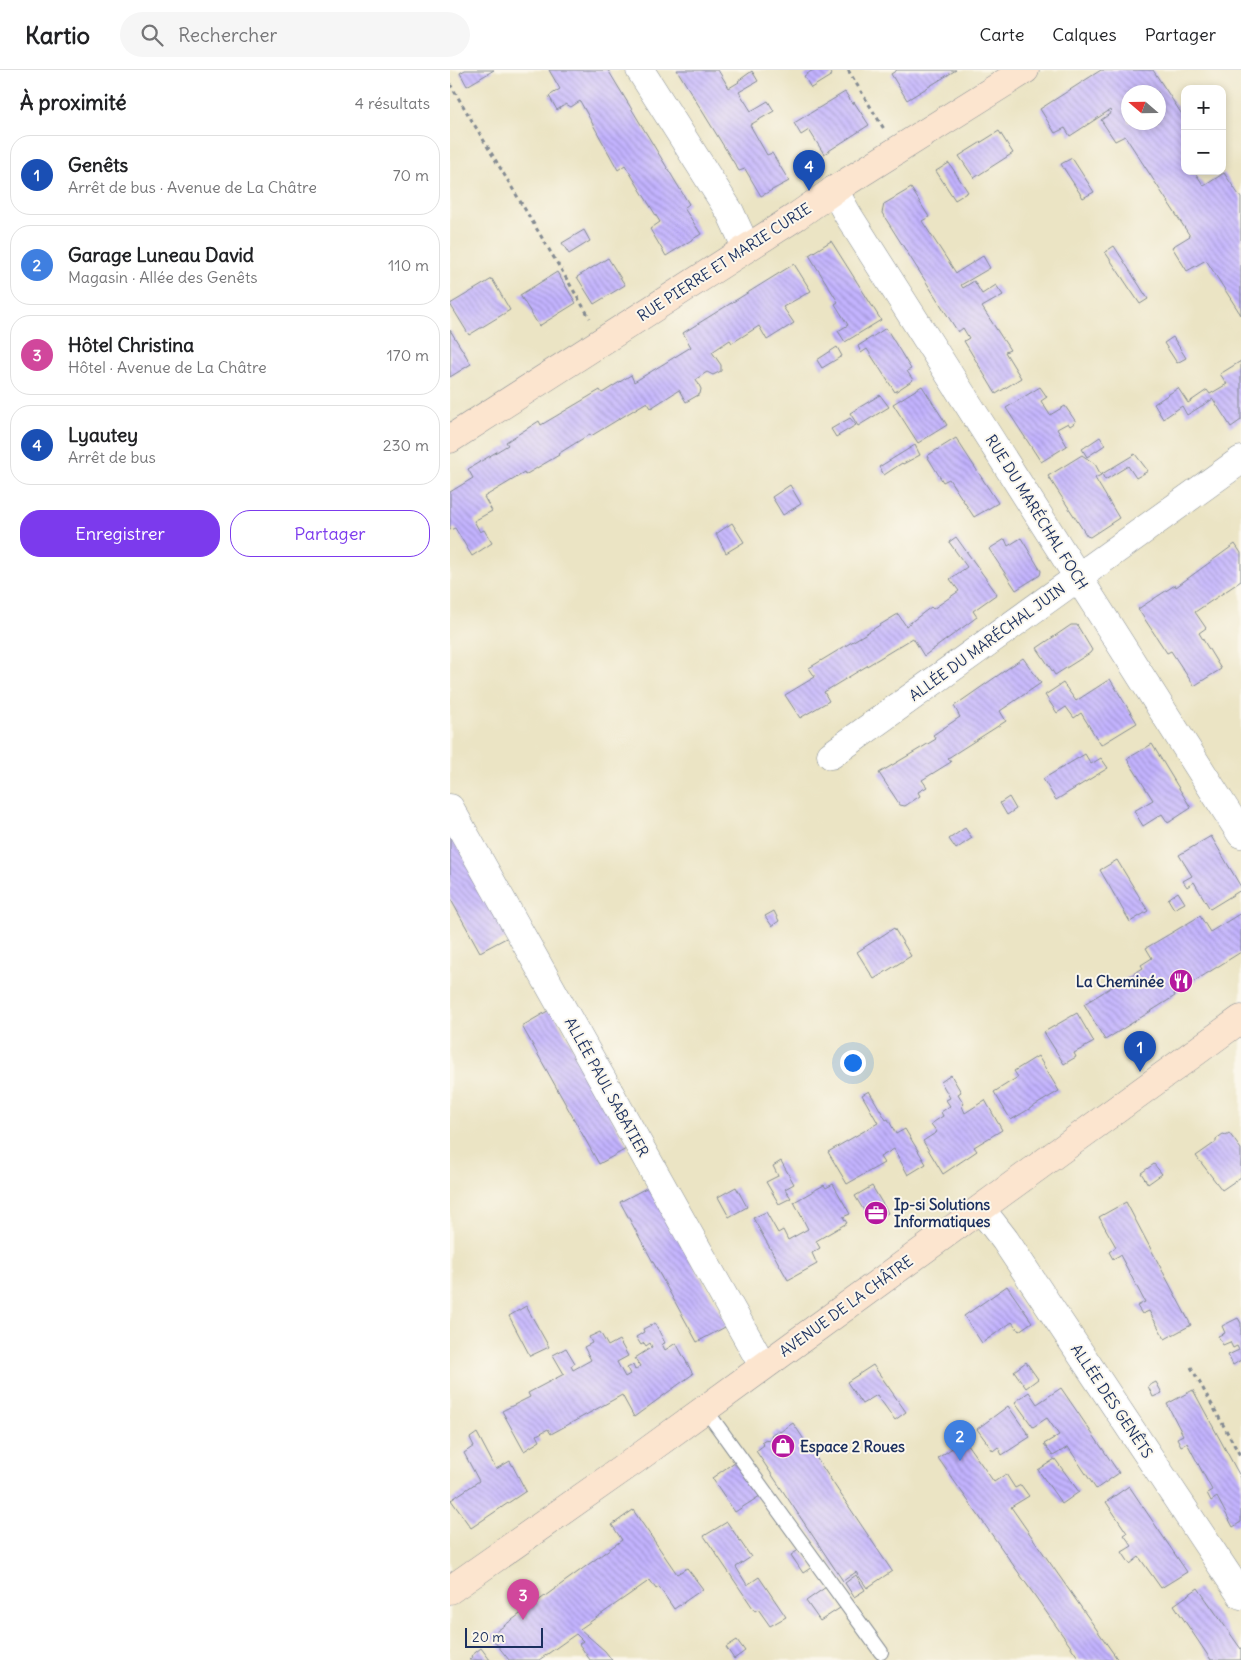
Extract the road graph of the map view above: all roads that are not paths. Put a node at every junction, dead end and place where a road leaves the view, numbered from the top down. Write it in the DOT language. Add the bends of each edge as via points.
graph roads {
  1 [pos="640,70"];
  2 [pos="1024,70"];
  3 [pos="834,190"];
  4 [pos="746,247"];
  5 [pos="450,439"];
  6 [pos="1241,460"];
  7 [pos="1078,576"];
  8 [pos="831,755"];
  9 [pos="450,808"];
  10 [pos="1241,834"];
  11 [pos="1241,1019"];
  12 [pos="981,1209"];
  13 [pos="763,1366"];
  14 [pos="705,1409"];
  15 [pos="1238,1585"];
  16 [pos="450,1590"];
  17 [pos="881,1652"];
  1 -- 4 [label="street" via="730,212"];
  2 -- 3 [label="main road, RUE PIERRE ET MARIE CURIE"];
  3 -- 4 [label="main road, RUE PIERRE ET MARIE CURIE"];
  3 -- 7 [label="street, RUE DU MARÉCHAL FOCH"];
  4 -- 5 [label="main road, RUE PIERRE ET MARIE CURIE"];
  6 -- 7 [label="street, ALLÉE DU MARÉCHAL JUIN"];
  7 -- 8 [label="street, ALLÉE DU MARÉCHAL JUIN"];
  7 -- 10 [label="street, RUE DU MARÉCHAL FOCH"];
  9 -- 13 [label="street, ALLÉE PAUL SABATIER"];
  11 -- 12 [label="main road, AVENUE DE LA CHÂTRE"];
  12 -- 13 [label="main road, AVENUE DE LA CHÂTRE"];
  12 -- 15 [label="street, ALLÉE DES GENÊTS"];
  13 -- 14 [label="main road, AVENUE DE LA CHÂTRE"];
  14 -- 16 [label="main road, AVENUE DE LA CHÂTRE"];
  14 -- 17 [label="lane"];
}
